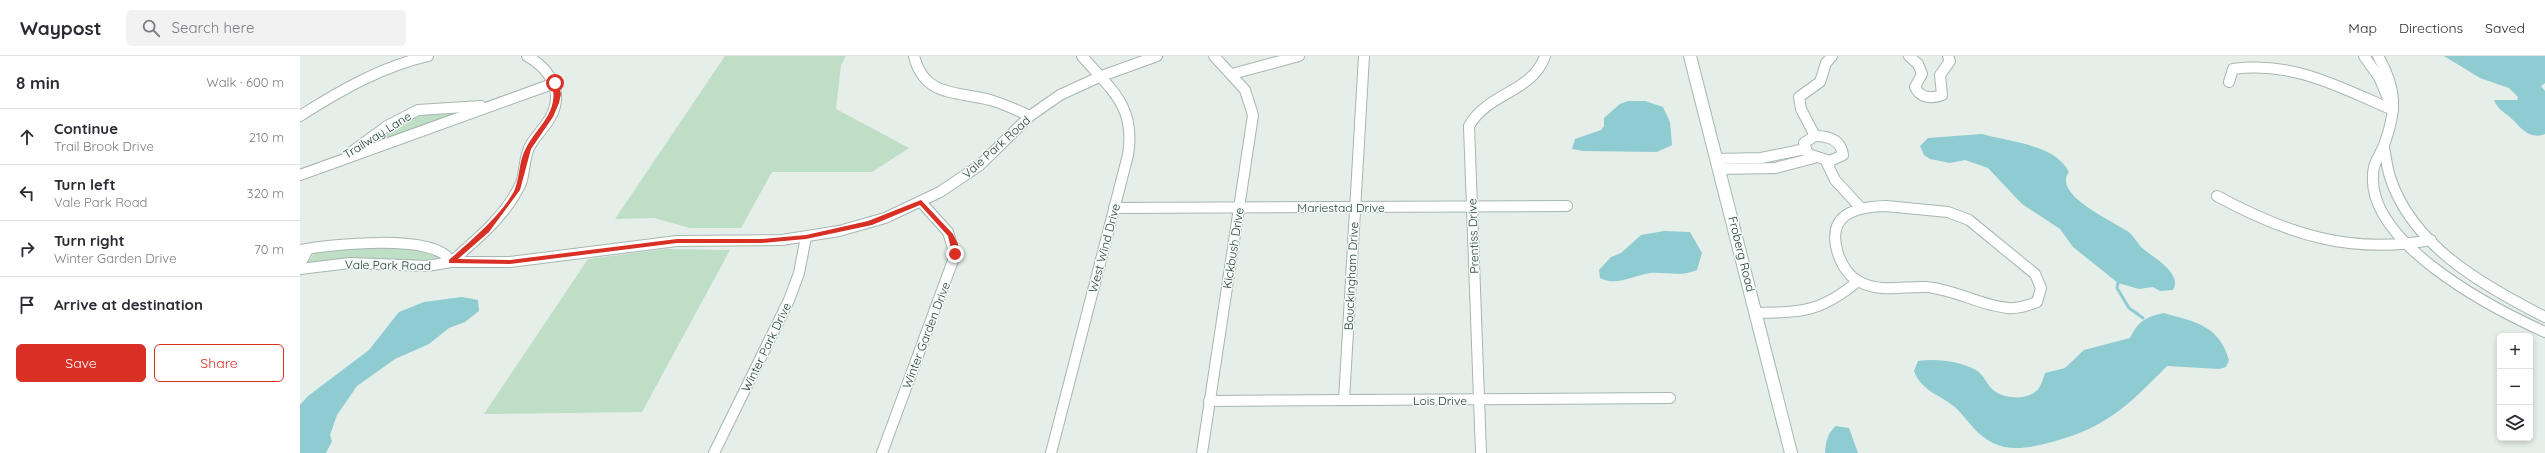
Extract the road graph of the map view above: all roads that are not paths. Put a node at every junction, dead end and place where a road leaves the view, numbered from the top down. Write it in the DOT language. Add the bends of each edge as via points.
graph roads {
  1 [pos="428,56"];
  2 [pos="527,56"];
  3 [pos="914,56"];
  4 [pos="1082,56"];
  5 [pos="1157,56"];
  6 [pos="1214,56"];
  7 [pos="1299,56"];
  8 [pos="1364,56"];
  9 [pos="1545,56"];
  10 [pos="1690,56"];
  11 [pos="1832,56"];
  12 [pos="1909,56"];
  13 [pos="1948,56"];
  14 [pos="2364,56"];
  15 [pos="2378,56"];
  16 [pos="1232,74"];
  17 [pos="1099,77"];
  18 [pos="2229,82"];
  19 [pos="555,83"];
  20 [pos="499,103"];
  21 [pos="2393,110"];
  22 [pos="300,116"];
  23 [pos="1030,116"];
  24 [pos="1815,136"];
  25 [pos="2384,145"];
  26 [pos="1805,150"];
  27 [pos="1814,158"];
  28 [pos="1826,161"];
  29 [pos="329,164"];
  30 [pos="1718,164"];
  31 [pos="300,175"];
  32 [pos="2217,196"];
  33 [pos="921,202"];
  34 [pos="1471,206"];
  35 [pos="1567,206"];
  36 [pos="1239,207"];
  37 [pos="1355,207"];
  38 [pos="1114,208"];
  39 [pos="1861,208"];
  40 [pos="806,237"];
  41 [pos="2431,240"];
  42 [pos="2409,245"];
  43 [pos="304,249"];
  44 [pos="451,262"];
  45 [pos="300,265"];
  46 [pos="300,269"];
  47 [pos="1858,281"];
  48 [pos="1757,313"];
  49 [pos="2545,317"];
  50 [pos="2545,332"];
  51 [pos="1670,398"];
  52 [pos="1479,399"];
  53 [pos="1344,400"];
  54 [pos="1209,401"];
  55 [pos="714,453"];
  56 [pos="882,453"];
  57 [pos="1051,453"];
  58 [pos="1202,453"];
  59 [pos="1481,453"];
  60 [pos="1791,453"];
  1 -- 22 [label="street" via="387,68 352,84"];
  2 -- 19 [label="street" via="545,68"];
  3 -- 23 [label="street" via="920,74 936,88 989,99"];
  4 -- 17 [label="street, West Wind Drive"];
  5 -- 17 [label="street, Vale Park Road"];
  6 -- 16 [label="street, Kickbush Drive"];
  7 -- 16 [label="street"];
  8 -- 37 [label="street, Bouckingham Drive"];
  9 -- 34 [label="street, Prentiss Drive" via="1533,77 1489,102 1477,111 1470,122"];
  10 -- 30 [label="main road, Froberg Road"];
  11 -- 24 [label="street" via="1826,63 1820,82 1799,97 1800,109"];
  12 -- 13 [label="street" via="1918,64 1922,74 1916,90 1919,94 1931,97 1942,95 1940,78 1941,72 1950,61"];
  14 -- 21 [label="street" via="2387,91"];
  15 -- 21 [label="street" via="2393,84 2396,96"];
  16 -- 36 [label="street, Kickbush Drive" via="1253,105"];
  17 -- 23 [label="street, Vale Park Road" via="1060,96"];
  17 -- 38 [label="street, West Wind Drive" via="1117,97 1127,114 1131,133"];
  18 -- 21 [label="street" via="2233,68 2269,65 2319,78"];
  19 -- 20 [label="street, Trailway Lane"];
  19 -- 44 [label="street" via="558,94 556,103 550,117 528,149 517,190 486,231"];
  20 -- 29 [label="street, Trailway Lane"];
  20 -- 29 [label="street, Trailway Lane" via="432,108 414,112 396,120"];
  21 -- 25 [label="street"];
  23 -- 33 [label="street, Vale Park Road" via="980,165"];
  24 -- 26 [label="street" via="1804,143"];
  24 -- 28 [label="street" via="1831,138 1844,151 1840,158"];
  25 -- 41 [label="street" via="2387,172 2394,191 2402,207"];
  25 -- 42 [label="street" via="2374,169 2373,184 2376,198 2384,214"];
  26 -- 27 [label="street"];
  26 -- 30 [label="street"];
  27 -- 28 [label="street"];
  27 -- 30 [label="street" via="1775,168"];
  28 -- 39 [label="street" via="1834,179"];
  29 -- 31 [label="street, Trailway Lane"];
  30 -- 48 [label="main road, Froberg Road"];
  32 -- 42 [label="street" via="2262,219 2308,235 2367,245"];
  33 -- 40 [label="street, Vale Park Road" via="870,223"];
  33 -- 56 [label="street, Winter Garden Drive" via="951,235 955,244 955,254"];
  34 -- 35 [label="street, Mariestad Drive"];
  34 -- 37 [label="street, Mariestad Drive"];
  34 -- 52 [label="street, Prentiss Drive"];
  36 -- 37 [label="street, Mariestad Drive"];
  36 -- 38 [label="street, Mariestad Drive"];
  36 -- 54 [label="street, Kickbush Drive"];
  37 -- 53 [label="street, Bouckingham Drive"];
  38 -- 57 [label="street, West Wind Drive"];
  39 -- 47 [label="street" via="1842,217 1834,232 1837,252 1843,265"];
  39 -- 47 [label="street" via="1895,206 1943,211 1962,217 2028,268 2039,280 2041,288 2037,302 2029,306 2007,308 1934,287 1882,289"];
  40 -- 44 [label="street, Vale Park Road" via="761,241 677,241 510,262"];
  40 -- 55 [label="street, Winter Park Drive" via="799,273 789,300"];
  41 -- 42 [label="street"];
  41 -- 49 [label="street" via="2474,276"];
  42 -- 50 [label="street" via="2428,264 2458,287 2501,312"];
  43 -- 44 [label="street, Vale Park Road" via="358,242 393,242 446,255"];
  43 -- 45 [label="street"];
  44 -- 46 [label="street, Vale Park Road" via="427,266 350,263"];
  47 -- 48 [label="street" via="1836,300 1820,308 1802,312"];
  48 -- 60 [label="main road, Froberg Road"];
  51 -- 52 [label="street, Lois Drive"];
  52 -- 53 [label="street, Lois Drive"];
  52 -- 59 [label="street, Prentiss Drive"];
  53 -- 54 [label="street, Lois Drive"];
  54 -- 58 [label="street, Kickbush Drive"];
}
